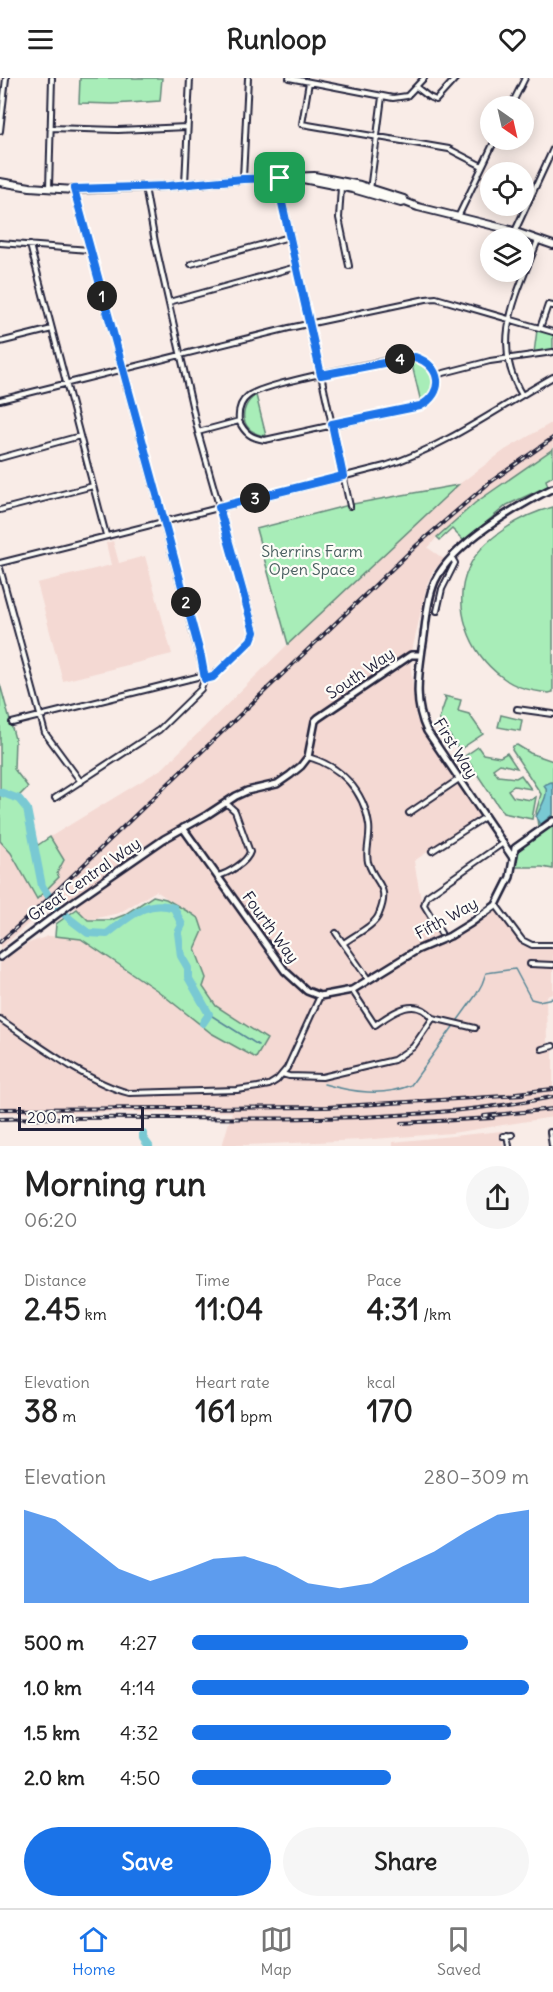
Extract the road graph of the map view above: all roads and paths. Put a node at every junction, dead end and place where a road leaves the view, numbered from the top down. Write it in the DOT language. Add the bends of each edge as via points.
graph roads {
  1 [pos="6,78"];
  2 [pos="52,78"];
  3 [pos="190,78"];
  4 [pos="248,78"];
  5 [pos="289,78"];
  6 [pos="424,78"];
  7 [pos="456,78"];
  8 [pos="525,78"];
  9 [pos="309,82"];
  10 [pos="416,87"];
  11 [pos="516,96"];
  12 [pos="382,97"];
  13 [pos="186,127"];
  14 [pos="50,128"];
  15 [pos="0,130"];
  16 [pos="378,137"];
  17 [pos="553,149"];
  18 [pos="480,165"];
  19 [pos="480,170"];
  20 [pos="280,178"];
  21 [pos="243,179"];
  22 [pos="0,182"];
  23 [pos="342,184"];
  24 [pos="185,185"];
  25 [pos="145,187"];
  26 [pos="49,189"];
  27 [pos="74,189"];
  28 [pos="370,191"];
  29 [pos="458,217"];
  30 [pos="502,228"];
  31 [pos="515,228"];
  32 [pos="289,237"];
  33 [pos="534,238"];
  34 [pos="538,239"];
  35 [pos="0,243"];
  36 [pos="30,245"];
  37 [pos="553,245"];
  38 [pos="89,250"];
  39 [pos="191,264"];
  40 [pos="349,266"];
  41 [pos="296,267"];
  42 [pos="169,302"];
  43 [pos="553,306"];
  44 [pos="509,318"];
  45 [pos="310,323"];
  46 [pos="540,328"];
  47 [pos="52,329"];
  48 [pos="553,332"];
  49 [pos="0,342"];
  50 [pos="553,352"];
  51 [pos="181,356"];
  52 [pos="507,358"];
  53 [pos="122,370"];
  54 [pos="321,375"];
  55 [pos="436,375"];
  56 [pos="553,377"];
  57 [pos="67,384"];
  58 [pos="522,395"];
  59 [pos="0,400"];
  60 [pos="239,421"];
  61 [pos="332,424"];
  62 [pos="198,432"];
  63 [pos="80,436"];
  64 [pos="0,458"];
  65 [pos="343,476"];
  66 [pos="93,486"];
  67 [pos="553,488"];
  68 [pos="350,506"];
  69 [pos="219,507"];
  70 [pos="0,510"];
  71 [pos="164,521"];
  72 [pos="106,535"];
  73 [pos="452,558"];
  74 [pos="0,566"];
  75 [pos="437,611"];
  76 [pos="422,655"];
  77 [pos="205,677"];
  78 [pos="517,709"];
  79 [pos="553,714"];
  80 [pos="39,717"];
  81 [pos="12,723"];
  82 [pos="308,757"];
  83 [pos="459,779"];
  84 [pos="81,782"];
  85 [pos="55,798"];
  86 [pos="225,803"];
  87 [pos="409,813"];
  88 [pos="484,817"];
  89 [pos="553,821"];
  90 [pos="184,827"];
  91 [pos="520,843"];
  92 [pos="503,844"];
  93 [pos="432,851"];
  94 [pos="513,858"];
  95 [pos="218,876"];
  96 [pos="496,905"];
  97 [pos="336,933"];
  98 [pos="441,933"];
  99 [pos="344,943"];
  100 [pos="553,945"];
  101 [pos="0,957"];
  102 [pos="530,964"];
  103 [pos="553,965"];
  104 [pos="368,979"];
  105 [pos="352,990"];
  106 [pos="320,996"];
  107 [pos="433,1018"];
  108 [pos="0,1019"];
  109 [pos="475,1028"];
  110 [pos="553,1046"];
  111 [pos="542,1049"];
  112 [pos="282,1074"];
  113 [pos="550,1132"];
  114 [pos="507,1135"];
  115 [pos="509,1146"];
  116 [pos="552,1146"];
  1 -- 15 [label="street"];
  2 -- 14 [label="street"];
  3 -- 13 [label="street"];
  4 -- 21 [label="street"];
  5 -- 9 [label="street"];
  6 -- 10 [label="street"];
  7 -- 10 [label="street" via="436,100"];
  8 -- 11 [label="street"];
  9 -- 12 [label="street"];
  9 -- 16 [label="street" via="302,124"];
  10 -- 12 [label="street" via="403,97"];
  12 -- 16 [label="street"];
  13 -- 14 [label="street"];
  13 -- 24 [label="street"];
  14 -- 26 [label="street"];
  16 -- 18 [label="street" via="449,149"];
  16 -- 28 [label="street"];
  17 -- 31 [label="street"];
  19 -- 29 [label="street"];
  20 -- 21 [label="main road"];
  20 -- 23 [label="main road" via="314,176"];
  20 -- 32 [label="street"];
  21 -- 24 [label="main road"];
  22 -- 26 [label="main road"];
  23 -- 28 [label="main road"];
  23 -- 40 [label="street" via="339,218"];
  24 -- 25 [label="main road"];
  25 -- 27 [label="main road"];
  25 -- 42 [label="street"];
  26 -- 27 [label="main road"];
  27 -- 38 [label="street"];
  28 -- 29 [label="main road"];
  29 -- 30 [label="main road"];
  32 -- 39 [label="street"];
  32 -- 41 [label="street"];
  33 -- 34 [label="main road"];
  34 -- 37 [label="main road"];
  34 -- 44 [label="street"];
  35 -- 36 [label="street"];
  36 -- 38 [label="street"];
  36 -- 47 [label="street"];
  38 -- 53 [label="street"];
  41 -- 42 [label="street"];
  41 -- 45 [label="street"];
  42 -- 51 [label="street"];
  43 -- 46 [label="street" via="548,305"];
  44 -- 45 [label="street" via="436,298"];
  44 -- 46 [label="street"];
  44 -- 52 [label="street"];
  45 -- 51 [label="street"];
  45 -- 54 [label="street"];
  46 -- 48 [label="street"];
  47 -- 49 [label="street"];
  47 -- 57 [label="street"];
  50 -- 52 [label="street"];
  51 -- 53 [label="street"];
  51 -- 62 [label="street"];
  52 -- 55 [label="street"];
  52 -- 58 [label="street"];
  53 -- 57 [label="street"];
  53 -- 71 [label="street"];
  54 -- 55 [label="street" via="415,357 429,364"];
  54 -- 60 [label="street" via="253,392 242,403"];
  54 -- 61 [label="street"];
  55 -- 61 [label="street" via="435,394 427,403"];
  56 -- 58 [label="street"];
  57 -- 59 [label="street"];
  57 -- 63 [label="street"];
  58 -- 65 [label="street" via="417,455"];
  60 -- 61 [label="street" via="247,434 265,440"];
  60 -- 62 [label="street"];
  61 -- 65 [label="street"];
  62 -- 69 [label="street"];
  63 -- 64 [label="street"];
  63 -- 66 [label="street"];
  65 -- 68 [label="street"];
  65 -- 69 [label="street"];
  66 -- 70 [label="street"];
  66 -- 72 [label="street"];
  67 -- 73 [label="main road, South Way" via="510,510"];
  69 -- 71 [label="street"];
  69 -- 77 [label="street" via="254,632 251,640 213,677"];
  71 -- 72 [label="street"];
  71 -- 77 [label="street"];
  72 -- 74 [label="street"];
  73 -- 75 [label="street" via="455,563 442,589"];
  73 -- 76 [label="main road, South Way" via="434,586"];
  74 -- 80 [label="street"];
  76 -- 82 [label="main road, South Way" via="411,655 315,721"];
  76 -- 83 [label="main road, First Way" via="417,689 420,715"];
  77 -- 80 [label="street"];
  77 -- 84 [label="street" via="198,691 161,728"];
  78 -- 79 [label="street"];
  80 -- 81 [label="street"];
  80 -- 84 [label="street" via="48,738"];
  82 -- 86 [label="main road" via="277,784 247,791"];
  82 -- 99 [label="street" via="333,768 352,783 363,802 369,825 369,864 384,891 376,919"];
  83 -- 87 [label="street"];
  83 -- 88 [label="main road, First Way"];
  84 -- 85 [label="street"];
  86 -- 90 [label="main road"];
  86 -- 95 [label="street" via="235,811 250,855"];
  88 -- 92 [label="main road, First Way"];
  88 -- 93 [label="street"];
  89 -- 91 [label="main road"];
  90 -- 95 [label="main road, Fourth Way"];
  90 -- 101 [label="main road, Great Central Way"];
  91 -- 92 [label="main road" via="512,847"];
  91 -- 94 [label="main road, Fifth Way"];
  92 -- 94 [label="main road"];
  92 -- 98 [label="street" via="427,896 424,905"];
  94 -- 96 [label="main road, Fifth Way" via="510,877"];
  95 -- 106 [label="main road, Fourth Way" via="285,971 307,991"];
  96 -- 100 [label="street" via="522,940 532,945"];
  96 -- 104 [label="main road, Fifth Way" via="450,936"];
  97 -- 99 [label="street"];
  99 -- 104 [label="street"];
  102 -- 103 [label="street"];
  104 -- 105 [label="main road, Fifth Way"];
  105 -- 106 [label="main road"];
  105 -- 107 [label="street" via="375,1025 408,1006 428,1012"];
  106 -- 112 [label="street"];
  107 -- 109 [label="street"];
  107 -- 112 [label="street" via="413,1047 393,1060 322,1077"];
  108 -- 112 [label="street" via="109,1087 129,1093 258,1087 268,1085"];
  110 -- 111 [label="street"];
  113 -- 116 [label="street"];
  114 -- 115 [label="street"];
}
